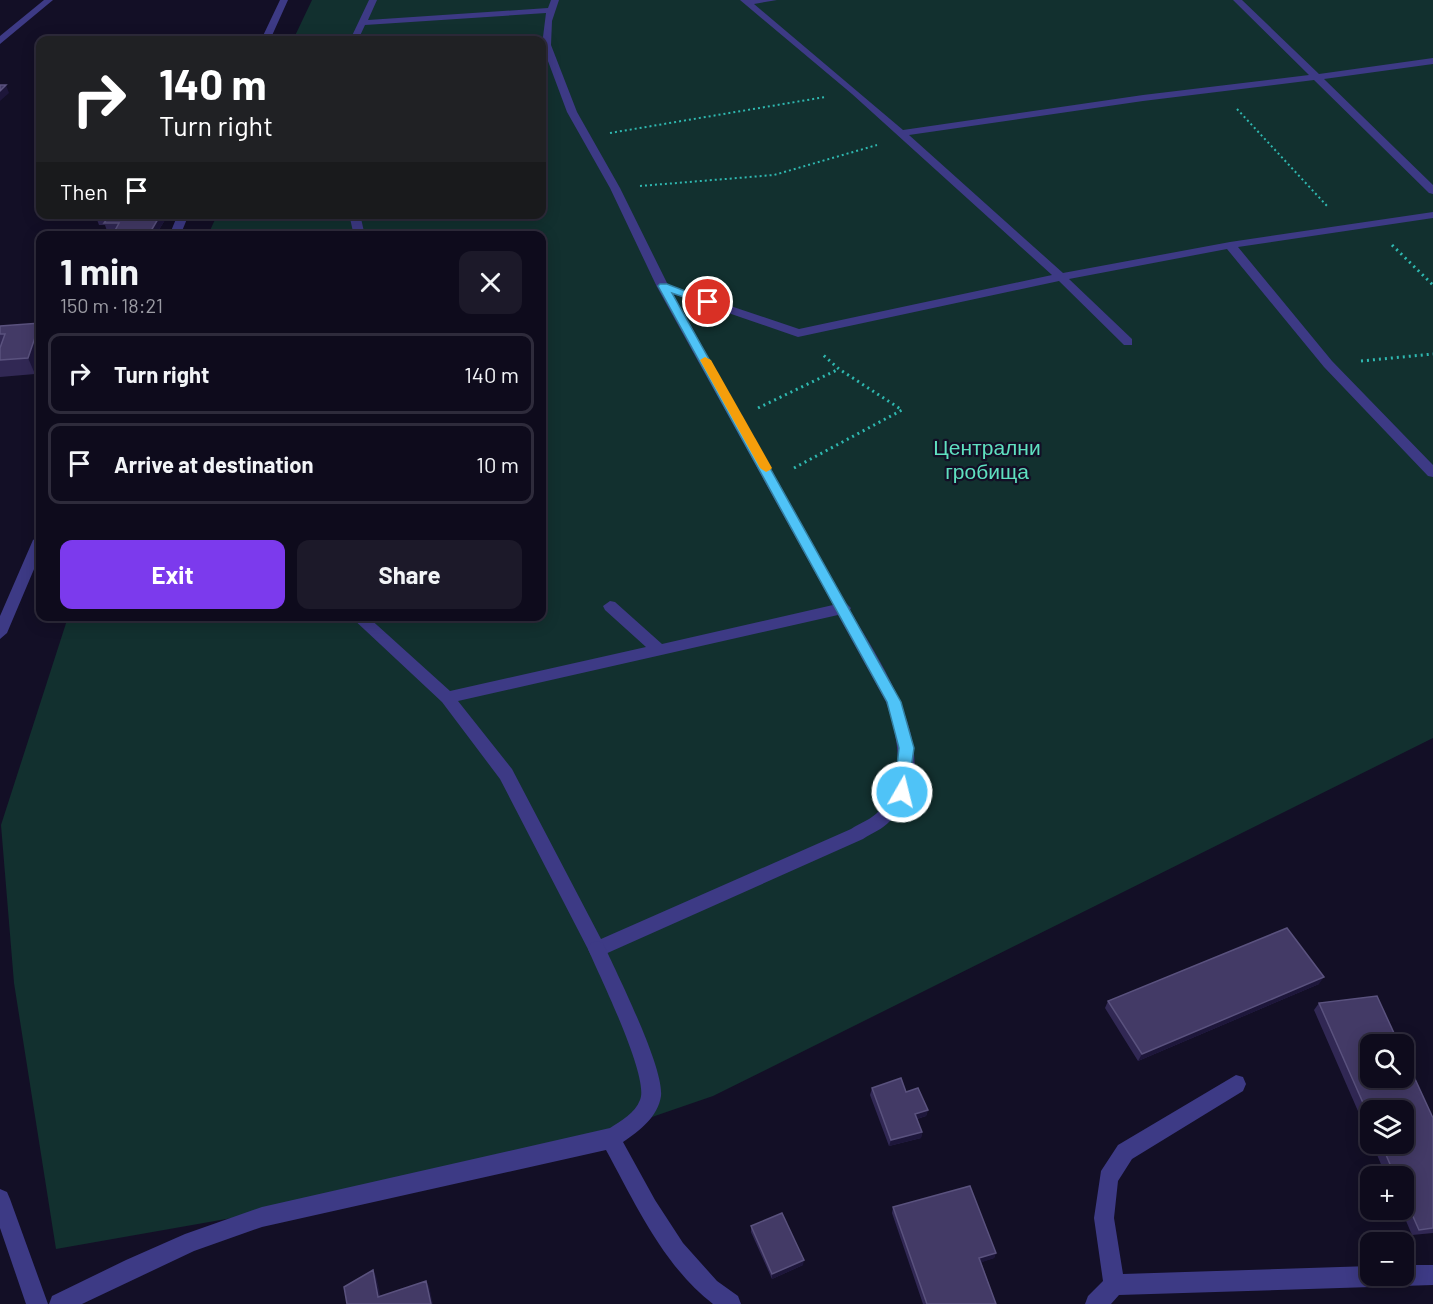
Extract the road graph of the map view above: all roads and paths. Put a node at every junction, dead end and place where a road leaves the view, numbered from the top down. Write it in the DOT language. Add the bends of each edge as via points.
graph roads {
  1 [pos="49,0"];
  2 [pos="284,0"];
  3 [pos="373,0"];
  4 [pos="773,0"];
  5 [pos="1237,0"];
  6 [pos="746,1"];
  7 [pos="554,5"];
  8 [pos="362,23"];
  9 [pos="267,36"];
  10 [pos="356,36"];
  11 [pos="0,41"];
  12 [pos="1433,61"];
  13 [pos="1319,77"];
  14 [pos="1220,90"];
  15 [pos="855,92"];
  16 [pos="902,135"];
  17 [pos="586,137"];
  18 [pos="615,188"];
  19 [pos="1433,191"];
  20 [pos="1433,215"];
  21 [pos="1369,224"];
  22 [pos="1347,228"];
  23 [pos="1230,245"];
  24 [pos="1061,277"];
  25 [pos="1433,285"];
  26 [pos="663,286"];
  27 [pos="798,333"];
  28 [pos="1128,342"];
  29 [pos="1433,354"];
  30 [pos="1328,364"];
  31 [pos="839,369"];
  32 [pos="738,417"];
  33 [pos="1433,473"];
  34 [pos="772,479"];
  35 [pos="36,549"];
  36 [pos="610,606"];
  37 [pos="844,608"];
  38 [pos="362,621"];
  39 [pos="0,633"];
  40 [pos="660,651"];
  41 [pos="447,698"];
  42 [pos="597,949"];
  43 [pos="1236,1084"];
  44 [pos="611,1139"];
  45 [pos="0,1199"];
  46 [pos="1433,1275"];
  47 [pos="1114,1285"];
  48 [pos="37,1304"];
  49 [pos="60,1304"];
  50 [pos="730,1304"];
  51 [pos="1096,1304"];
  1 -- 11 [label="street"];
  2 -- 9 [label="street"];
  3 -- 8 [label="street"];
  4 -- 6 [label="street"];
  5 -- 13 [label="street"];
  6 -- 15 [label="street"];
  7 -- 8 [label="street"];
  7 -- 17 [label="street" via="546,45"];
  8 -- 10 [label="street"];
  12 -- 13 [label="street"];
  13 -- 14 [label="street"];
  13 -- 19 [label="street"];
  14 -- 16 [label="street"];
  14 -- 22 [label="path"];
  15 -- 16 [label="street"];
  15 -- 17 [label="path"];
  16 -- 18 [label="path" via="774,175"];
  16 -- 24 [label="street"];
  17 -- 18 [label="street"];
  18 -- 26 [label="street"];
  20 -- 21 [label="street"];
  21 -- 22 [label="street"];
  21 -- 25 [label="path"];
  22 -- 23 [label="street"];
  23 -- 24 [label="street"];
  23 -- 30 [label="street"];
  24 -- 27 [label="street"];
  24 -- 28 [label="street"];
  26 -- 27 [label="street"];
  26 -- 32 [label="street"];
  27 -- 31 [label="path"];
  29 -- 30 [label="path"];
  30 -- 33 [label="street"];
  31 -- 32 [label="path"];
  31 -- 34 [label="path" via="902,410"];
  32 -- 34 [label="street"];
  34 -- 37 [label="street"];
  35 -- 39 [label="street"];
  36 -- 40 [label="street"];
  37 -- 40 [label="street"];
  37 -- 42 [label="street" via="884,680 902,723 906,748 902,792 885,816 857,834"];
  38 -- 41 [label="street"];
  40 -- 41 [label="street"];
  41 -- 42 [label="street" via="506,774"];
  42 -- 44 [label="street" via="649,1074 651,1097 637,1121"];
  43 -- 47 [label="street" via="1125,1152 1108,1178 1104,1218"];
  44 -- 49 [label="street" via="262,1217 192,1241"];
  44 -- 50 [label="street" via="674,1250 711,1291"];
  45 -- 48 [label="street"];
  46 -- 47 [label="street"];
  47 -- 51 [label="street"];
}
